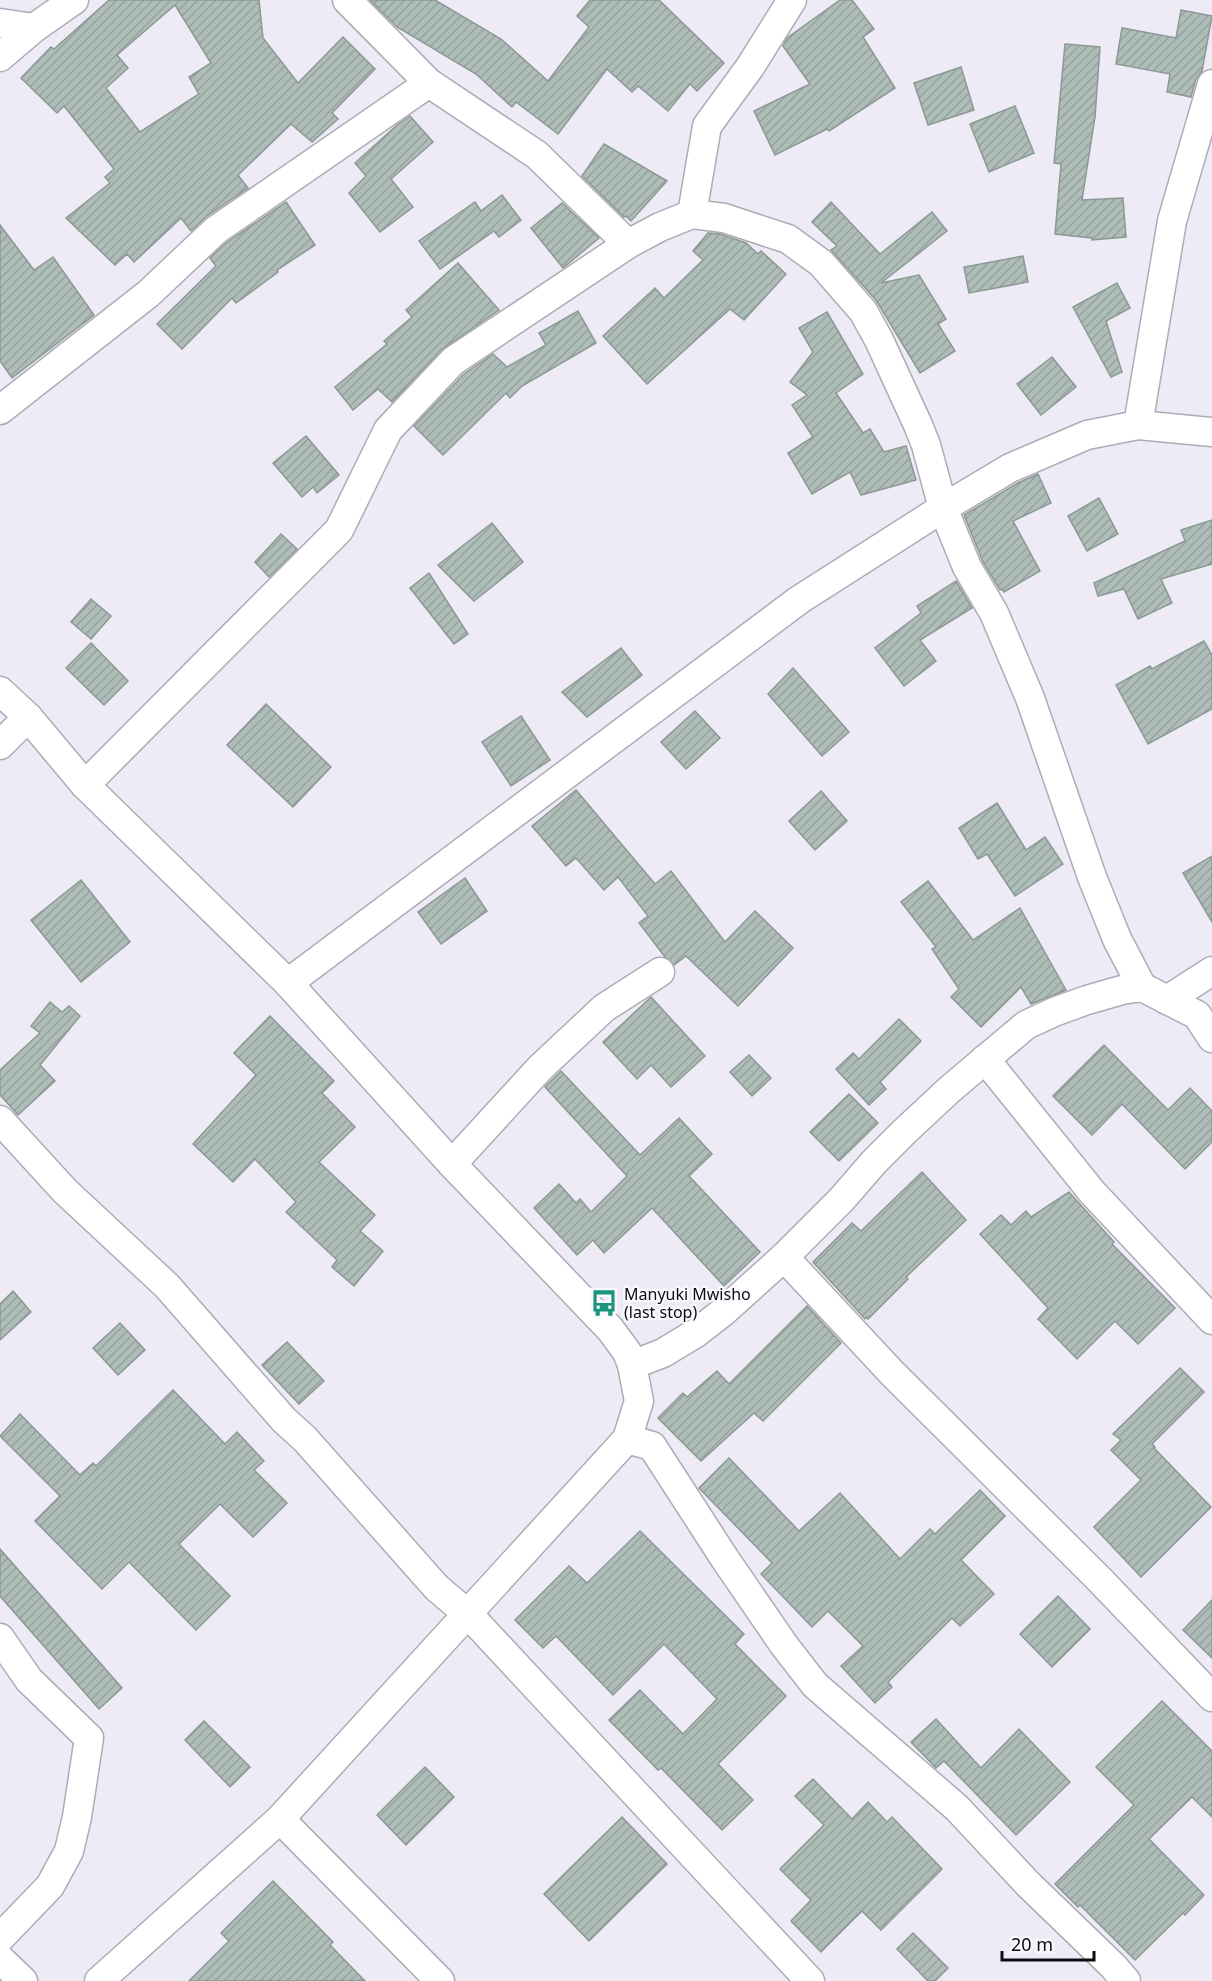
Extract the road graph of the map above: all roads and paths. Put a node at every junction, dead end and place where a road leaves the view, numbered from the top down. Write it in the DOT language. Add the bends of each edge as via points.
graph roads {
  1 [pos="74,0"];
  2 [pos="347,0"];
  3 [pos="792,0"];
  4 [pos="0,23"];
  5 [pos="34,28"];
  6 [pos="0,57"];
  7 [pos="429,83"];
  8 [pos="1212,84"];
  9 [pos="692,214"];
  10 [pos="628,244"];
  11 [pos="0,410"];
  12 [pos="1138,425"];
  13 [pos="1212,432"];
  14 [pos="943,508"];
  15 [pos="0,691"];
  16 [pos="28,717"];
  17 [pos="0,745"];
  18 [pos="85,785"];
  19 [pos="1212,971"];
  20 [pos="660,972"];
  21 [pos="288,983"];
  22 [pos="1142,987"];
  23 [pos="1167,1000"];
  24 [pos="1212,1038"];
  25 [pos="985,1059"];
  26 [pos="0,1120"];
  27 [pos="452,1164"];
  28 [pos="784,1257"];
  29 [pos="1212,1320"];
  30 [pos="632,1365"];
  31 [pos="627,1439"];
  32 [pos="469,1615"];
  33 [pos="0,1638"];
  34 [pos="1212,1697"];
  35 [pos="280,1819"];
  36 [pos="0,1938"];
  37 [pos="0,1959"];
  38 [pos="100,1980"];
  39 [pos="23,1981"];
  40 [pos="440,1981"];
  41 [pos="810,1981"];
  42 [pos="1126,1981"];
  1 -- 5 [label="street"];
  2 -- 7 [label="street"];
  3 -- 9 [label="street" via="707,126"];
  4 -- 5 [label="street"];
  5 -- 6 [label="street"];
  7 -- 10 [label="street" via="537,155"];
  7 -- 11 [label="street" via="216,230 148,294"];
  8 -- 12 [label="street" via="1172,221"];
  9 -- 10 [label="street"];
  9 -- 14 [label="street" via="724,218 788,239 840,282 879,340 918,425"];
  10 -- 18 [label="street" via="453,361 388,430 339,530"];
  12 -- 13 [label="street"];
  12 -- 14 [label="street" via="1087,435 1053,448 1010,468"];
  14 -- 21 [label="street" via="799,600"];
  14 -- 22 [label="street" via="1030,698 1092,877"];
  15 -- 16 [label="street"];
  16 -- 17 [label="street"];
  16 -- 18 [label="street"];
  18 -- 21 [label="street"];
  19 -- 23 [label="street"];
  20 -- 27 [label="street" via="604,1008 540,1068"];
  21 -- 27 [label="street"];
  22 -- 23 [label="street"];
  22 -- 25 [label="street" via="1054,1012 1026,1025"];
  23 -- 24 [label="street" via="1197,1015"];
  25 -- 28 [label="street" via="904,1132"];
  25 -- 29 [label="street" via="1092,1192"];
  26 -- 32 [label="street" via="65,1191 166,1286 437,1588"];
  27 -- 30 [label="street" via="610,1329"];
  28 -- 30 [label="street" via="696,1333 663,1353"];
  28 -- 34 [label="street" via="892,1373"];
  30 -- 31 [label="street" via="639,1401"];
  31 -- 32 [label="street"];
  31 -- 42 [label="street" via="652,1446 738,1578 815,1684 957,1808"];
  32 -- 35 [label="street"];
  32 -- 41 [label="street"];
  33 -- 36 [label="street" via="29,1680 89,1738 69,1851 50,1886"];
  35 -- 38 [label="street"];
  35 -- 40 [label="street"];
  37 -- 39 [label="street"];
}
